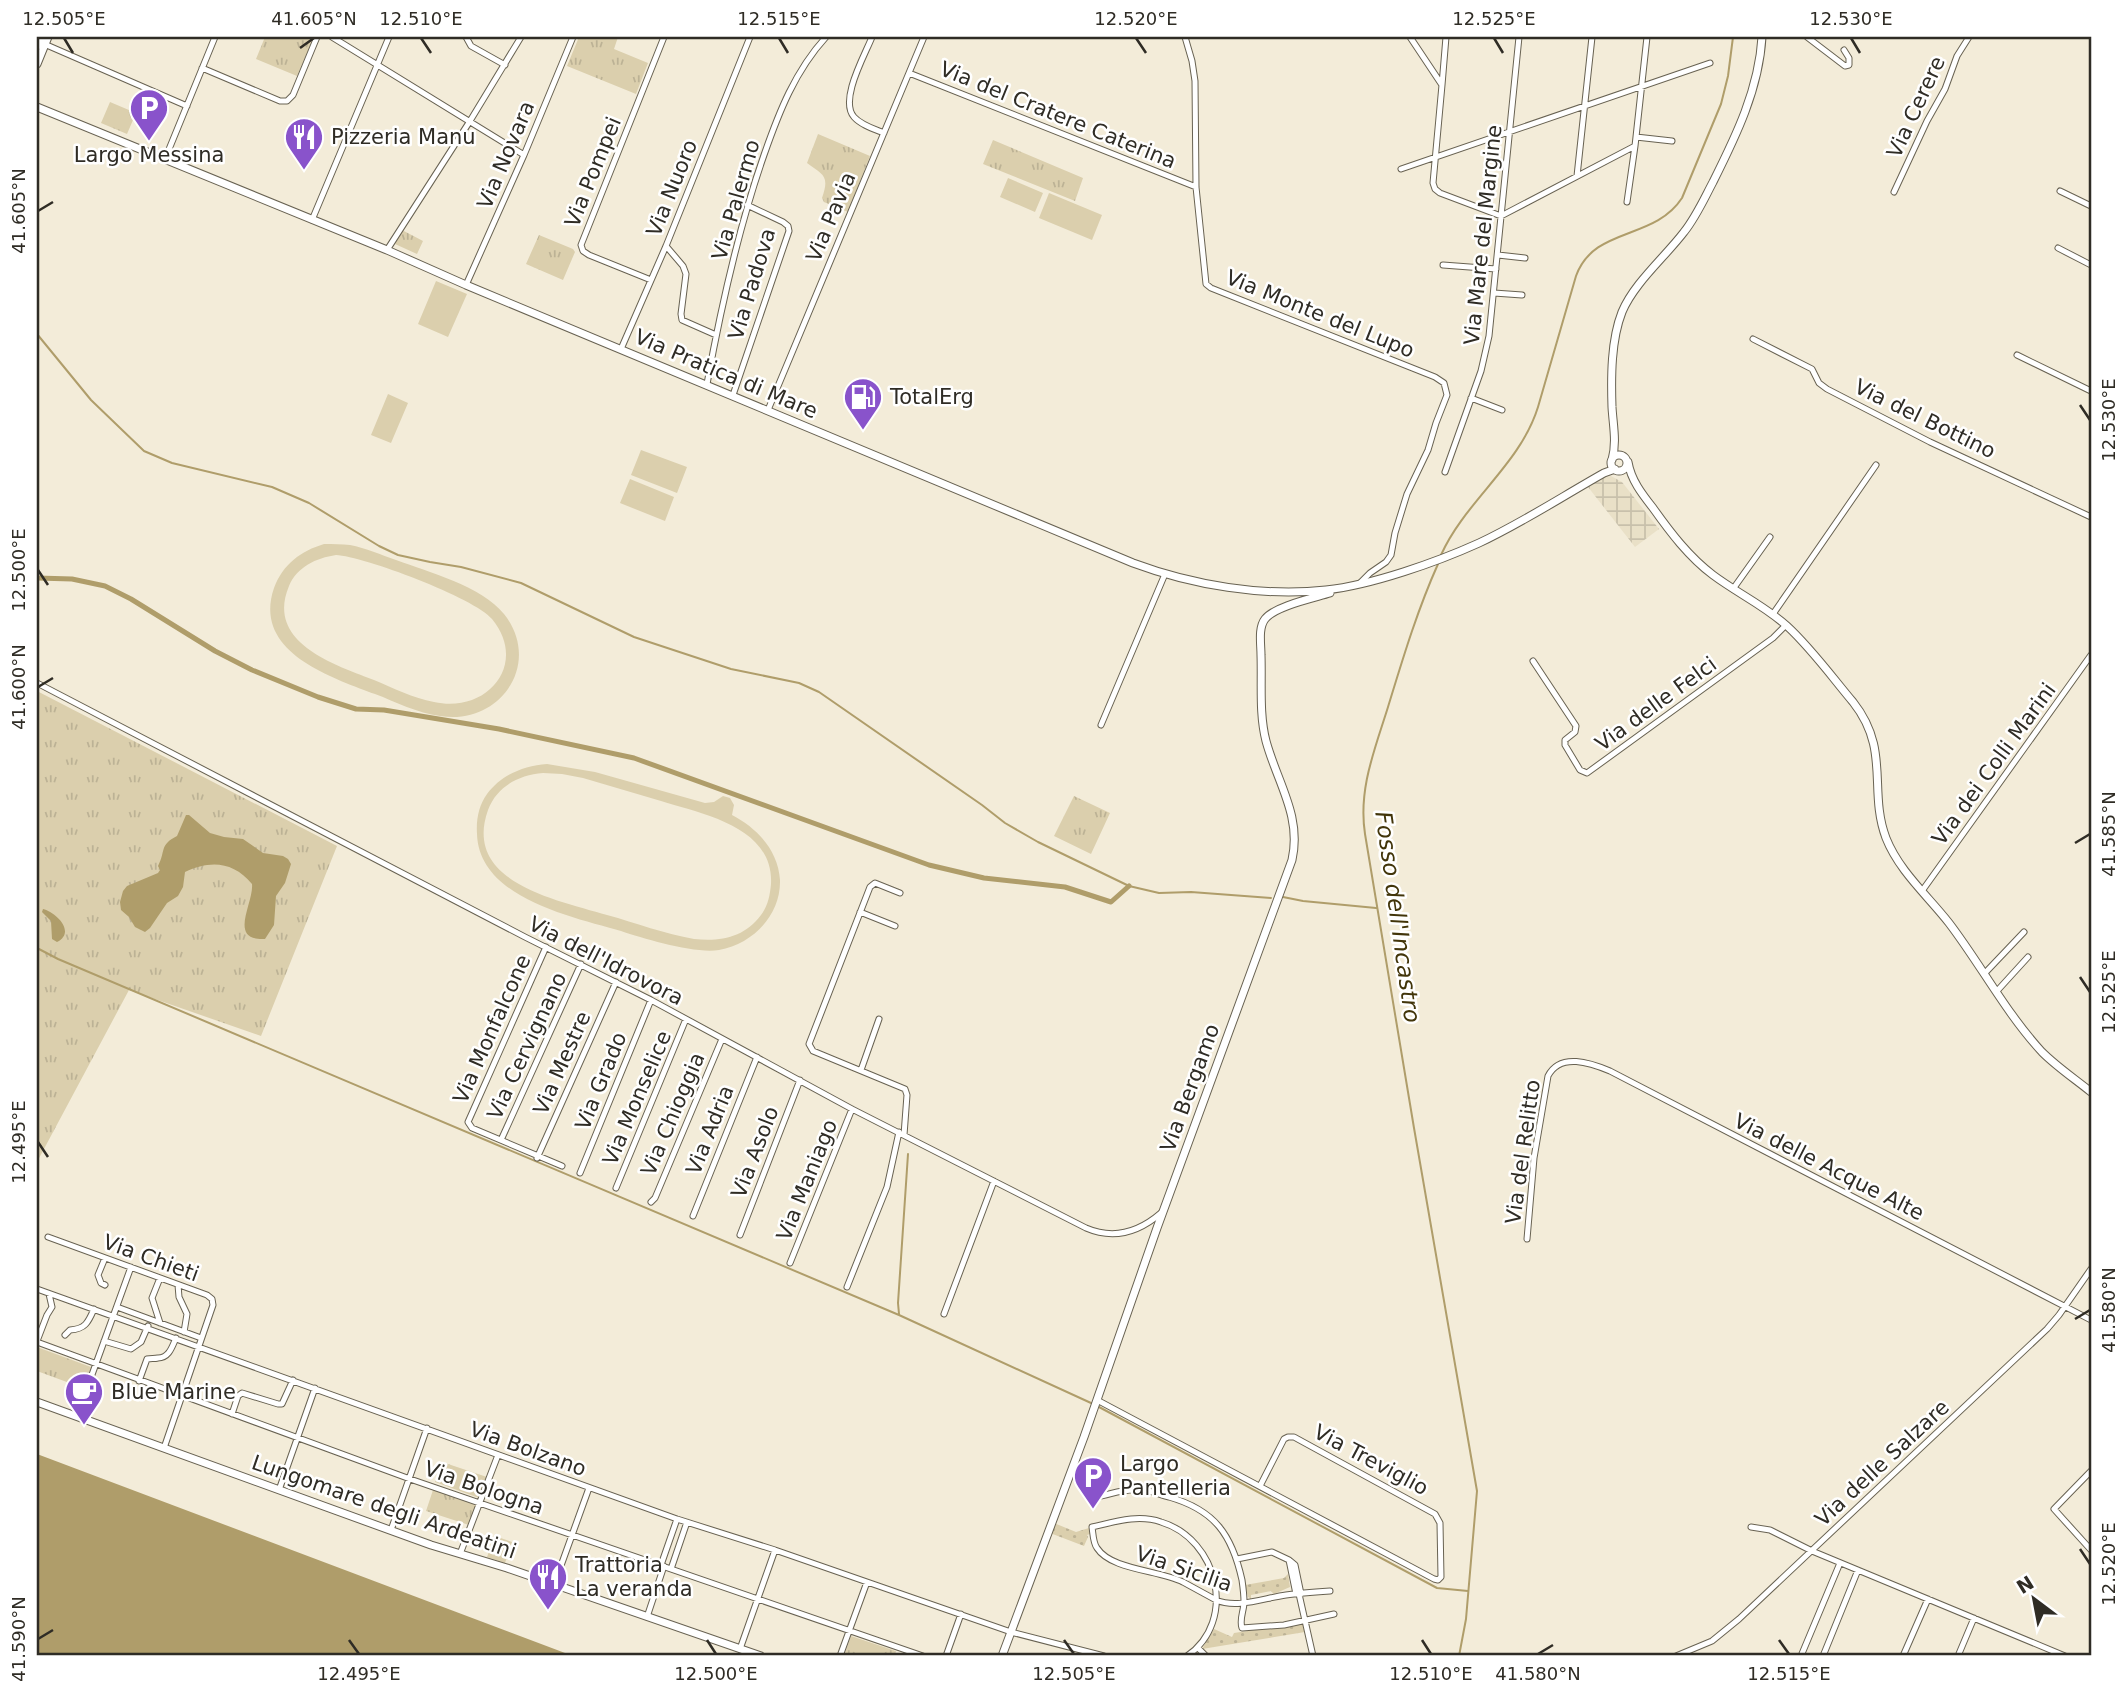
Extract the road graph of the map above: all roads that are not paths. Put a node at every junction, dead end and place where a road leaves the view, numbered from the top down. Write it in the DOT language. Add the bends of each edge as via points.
graph roads {
  1 [pos="215,37"];
  2 [pos="317,37"];
  3 [pos="332,37"];
  4 [pos="389,37"];
  5 [pos="466,37"];
  6 [pos="521,37"];
  7 [pos="573,37"];
  8 [pos="664,37"];
  9 [pos="750,37"];
  10 [pos="826,37"];
  11 [pos="872,37"];
  12 [pos="924,37"];
  13 [pos="1185,37"];
  14 [pos="1410,37"];
  15 [pos="1446,37"];
  16 [pos="1519,37"];
  17 [pos="1592,37"];
  18 [pos="1647,37"];
  19 [pos="1762,37"];
  20 [pos="1807,37"];
  21 [pos="1969,37"];
  22 [pos="42,41"];
  23 [pos="1844,50"];
  24 [pos="1710,63"];
  25 [pos="37,64"];
  26 [pos="377,65"];
  27 [pos="505,65"];
  28 [pos="202,68"];
  29 [pos="909,73"];
  30 [pos="1442,85"];
  31 [pos="1642,86"];
  32 [pos="1586,104"];
  33 [pos="187,106"];
  34 [pos="37,107"];
  35 [pos="470,121"];
  36 [pos="1511,131"];
  37 [pos="884,133"];
  38 [pos="1636,137"];
  39 [pos="1672,141"];
  40 [pos="1635,146"];
  41 [pos="524,155"];
  42 [pos="1435,156"];
  43 [pos="164,159"];
  44 [pos="1401,169"];
  45 [pos="1577,176"];
  46 [pos="1196,187"];
  47 [pos="2060,191"];
  48 [pos="1894,192"];
  49 [pos="1627,202"];
  50 [pos="747,205"];
  51 [pos="2091,206"];
  52 [pos="1501,216"];
  53 [pos="312,220"];
  54 [pos="666,246"];
  55 [pos="2058,248"];
  56 [pos="387,250"];
  57 [pos="1498,255"];
  58 [pos="1525,258"];
  59 [pos="1443,265"];
  60 [pos="2091,265"];
  61 [pos="1496,269"];
  62 [pos="651,280"];
  63 [pos="466,285"];
  64 [pos="1494,293"];
  65 [pos="1522,295"];
  66 [pos="716,335"];
  67 [pos="1753,339"];
  68 [pos="621,349"];
  69 [pos="2017,355"];
  70 [pos="707,384"];
  71 [pos="2091,391"];
  72 [pos="733,395"];
  73 [pos="1471,398"];
  74 [pos="768,410"];
  75 [pos="1502,410"];
  76 [pos="1615,442"];
  77 [pos="1623,455"];
  78 [pos="1628,462"];
  79 [pos="1876,465"];
  80 [pos="1614,466"];
  81 [pos="1445,472"];
  82 [pos="1632,478"];
  83 [pos="2091,517"];
  84 [pos="1770,537"];
  85 [pos="1165,574"];
  86 [pos="1360,583"];
  87 [pos="1733,589"];
  88 [pos="1773,614"];
  89 [pos="1786,625"];
  90 [pos="2091,655"];
  91 [pos="1533,661"];
  92 [pos="37,683"];
  93 [pos="1101,725"];
  94 [pos="1922,891"];
  95 [pos="900,893"];
  96 [pos="860,912"];
  97 [pos="895,926"];
  98 [pos="2024,932"];
  99 [pos="546,947"];
  100 [pos="2028,957"];
  101 [pos="581,964"];
  102 [pos="1984,974"];
  103 [pos="616,982"];
  104 [pos="1997,991"];
  105 [pos="651,1000"];
  106 [pos="686,1019"];
  107 [pos="879,1019"];
  108 [pos="722,1039"];
  109 [pos="757,1057"];
  110 [pos="861,1070"];
  111 [pos="1550,1070"];
  112 [pos="800,1080"];
  113 [pos="2091,1092"];
  114 [pos="852,1109"];
  115 [pos="902,1133"];
  116 [pos="501,1140"];
  117 [pos="538,1157"];
  118 [pos="562,1166"];
  119 [pos="580,1173"];
  120 [pos="994,1181"];
  121 [pos="616,1188"];
  122 [pos="651,1202"];
  123 [pos="1163,1211"];
  124 [pos="692,1216"];
  125 [pos="740,1235"];
  126 [pos="48,1237"];
  127 [pos="1527,1239"];
  128 [pos="105,1258"];
  129 [pos="790,1263"];
  130 [pos="131,1267"];
  131 [pos="2091,1269"];
  132 [pos="160,1278"];
  133 [pos="178,1284"];
  134 [pos="105,1285"];
  135 [pos="847,1287"];
  136 [pos="37,1289"];
  137 [pos="48,1293"];
  138 [pos="2065,1306"];
  139 [pos="117,1307"];
  140 [pos="94,1309"];
  141 [pos="944,1314"];
  142 [pos="114,1315"];
  143 [pos="150,1319"];
  144 [pos="2091,1320"];
  145 [pos="160,1323"];
  146 [pos="147,1328"];
  147 [pos="184,1332"];
  148 [pos="65,1335"];
  149 [pos="176,1338"];
  150 [pos="201,1338"];
  151 [pos="104,1341"];
  152 [pos="37,1342"];
  153 [pos="198,1347"];
  154 [pos="96,1365"];
  155 [pos="293,1380"];
  156 [pos="139,1381"];
  157 [pos="315,1388"];
  158 [pos="182,1395"];
  159 [pos="1097,1400"];
  160 [pos="37,1402"];
  161 [pos="232,1414"];
  162 [pos="77,1416"];
  163 [pos="427,1428"];
  164 [pos="298,1437"];
  165 [pos="164,1448"];
  166 [pos="498,1455"];
  167 [pos="2091,1471"];
  168 [pos="410,1479"];
  169 [pos="1260,1486"];
  170 [pos="589,1488"];
  171 [pos="279,1490"];
  172 [pos="1090,1499"];
  173 [pos="480,1503"];
  174 [pos="677,1519"];
  175 [pos="687,1522"];
  176 [pos="1751,1527"];
  177 [pos="391,1530"];
  178 [pos="572,1535"];
  179 [pos="775,1550"];
  180 [pos="2091,1550"];
  181 [pos="1812,1551"];
  182 [pos="460,1554"];
  183 [pos="1237,1559"];
  184 [pos="1840,1563"];
  185 [pos="662,1566"];
  186 [pos="671,1569"];
  187 [pos="1858,1570"];
  188 [pos="867,1582"];
  189 [pos="554,1585"];
  190 [pos="1330,1591"];
  191 [pos="1299,1594"];
  192 [pos="1928,1599"];
  193 [pos="758,1600"];
  194 [pos="1216,1600"];
  195 [pos="1244,1602"];
  196 [pos="961,1614"];
  197 [pos="1334,1614"];
  198 [pos="647,1617"];
  199 [pos="1974,1618"];
  200 [pos="1305,1620"];
  201 [pos="850,1631"];
  202 [pos="1011,1632"];
  203 [pos="1198,1648"];
  204 [pos="740,1649"];
  205 [pos="761,1656"];
  206 [pos="840,1656"];
  207 [pos="923,1656"];
  208 [pos="946,1656"];
  209 [pos="1002,1656"];
  210 [pos="1104,1656"];
  211 [pos="1187,1656"];
  212 [pos="1206,1656"];
  213 [pos="1312,1656"];
  214 [pos="1676,1656"];
  215 [pos="1801,1656"];
  216 [pos="1823,1656"];
  217 [pos="1903,1656"];
  218 [pos="1958,1656"];
  219 [pos="2065,1656"];
  1 -- 28 [label="street"];
  2 -- 28 [label="street" via="288,101"];
  3 -- 26 [label="street"];
  4 -- 26 [label="street"];
  5 -- 27 [label="street" via="473,48"];
  6 -- 27 [label="street"];
  7 -- 41 [label="street, Via Novara"];
  8 -- 62 [label="street, Via Pompei" via="581,245 589,255"];
  9 -- 54 [label="street, Via Nuoro"];
  10 -- 50 [label="street, Via Palermo" via="784,101"];
  11 -- 37 [label="street" via="850,91 849,107 857,120"];
  12 -- 29 [label="street, Via Pavia"];
  13 -- 46 [label="street, Via Monte del Lupo" via="1195,81"];
  14 -- 30 [label="street"];
  15 -- 30 [label="street"];
  16 -- 36 [label="street, Via Mare del Margine"];
  17 -- 32 [label="street"];
  18 -- 31 [label="street"];
  19 -- 76 [label="street" via="1750,98 1722,163 1689,225 1622,314 1612,383"];
  20 -- 23 [label="street" via="1845,66 1849,59"];
  21 -- 48 [label="street, Via Cerere"];
  22 -- 25 [label="street"];
  22 -- 33 [label="street"];
  24 -- 31 [label="street"];
  26 -- 35 [label="street"];
  26 -- 53 [label="street"];
  27 -- 35 [label="street"];
  28 -- 33 [label="street"];
  29 -- 37 [label="street, Via Pavia"];
  29 -- 46 [label="street, Via del Cratere Caterina"];
  30 -- 42 [label="street"];
  31 -- 32 [label="street"];
  31 -- 38 [label="street"];
  32 -- 36 [label="street"];
  32 -- 45 [label="street"];
  33 -- 43 [label="street"];
  34 -- 43 [label="street, Via Pratica di Mare"];
  35 -- 41 [label="street"];
  35 -- 56 [label="street"];
  36 -- 42 [label="street"];
  36 -- 52 [label="street, Via Mare del Margine"];
  37 -- 74 [label="street, Via Pavia"];
  38 -- 39 [label="street"];
  38 -- 40 [label="street"];
  40 -- 45 [label="street"];
  40 -- 49 [label="street"];
  41 -- 63 [label="street, Via Novara"];
  42 -- 44 [label="street"];
  42 -- 52 [label="street" via="1433,184 1438,192"];
  43 -- 53 [label="street, Via Pratica di Mare"];
  45 -- 52 [label="street"];
  46 -- 86 [label="street, Via Monte del Lupo" via="1205,279 1211,288 1436,377 1445,385 1446,397 1427,454 1409,489 1391,555"];
  47 -- 51 [label="street"];
  50 -- 66 [label="street, Via Palermo"];
  50 -- 72 [label="street, Via Padova" via="789,229"];
  52 -- 57 [label="street, Via Mare del Margine"];
  53 -- 56 [label="street, Via Pratica di Mare"];
  54 -- 62 [label="street, Via Nuoro"];
  54 -- 66 [label="street" via="686,272 682,320"];
  55 -- 60 [label="street"];
  56 -- 63 [label="street, Via Pratica di Mare"];
  57 -- 58 [label="street"];
  57 -- 61 [label="street, Via Mare del Margine"];
  59 -- 61 [label="street"];
  61 -- 64 [label="street, Via Mare del Margine"];
  62 -- 68 [label="street, Via Nuoro"];
  63 -- 68 [label="street, Via Pratica di Mare"];
  64 -- 65 [label="street"];
  64 -- 73 [label="street, Via Mare del Margine" via="1487,348"];
  66 -- 70 [label="street, Via Palermo"];
  67 -- 83 [label="street, Via del Bottino" via="1812,369 1827,388"];
  68 -- 70 [label="street, Via Pratica di Mare"];
  69 -- 71 [label="street"];
  70 -- 72 [label="street, Via Pratica di Mare"];
  72 -- 74 [label="street, Via Pratica di Mare"];
  73 -- 75 [label="street"];
  73 -- 81 [label="street, Via Mare del Margine"];
  74 -- 85 [label="street, Via Pratica di Mare"];
  76 -- 77 [label="street"];
  76 -- 80 [label="street"];
  77 -- 78 [label="street"];
  77 -- 80 [label="street" via="1618,455"];
  78 -- 80 [label="street" via="1626,467"];
  78 -- 82 [label="street"];
  79 -- 88 [label="street"];
  80 -- 82 [label="street"];
  80 -- 86 [label="street, Via Pratica di Mare" via="1483,541"];
  82 -- 87 [label="street" via="1691,555"];
  84 -- 87 [label="street"];
  85 -- 86 [label="street, Via Pratica di Mare" via="1278,591 1317,591"];
  85 -- 93 [label="street"];
  86 -- 123 [label="street, Via Bergamo" via="1274,612 1262,624 1263,726 1290,806 1293,854"];
  87 -- 88 [label="street"];
  88 -- 89 [label="street"];
  89 -- 91 [label="street, Via delle Felci" via="1587,773 1580,770 1565,746 1576,726"];
  89 -- 94 [label="street" via="1867,724 1877,758 1884,832 1895,856"];
  90 -- 94 [label="street, Via dei Colli Marini"];
  92 -- 99 [label="street, Via dell'Idrovora"];
  94 -- 102 [label="street"];
  95 -- 96 [label="street" via="872,884"];
  96 -- 97 [label="street"];
  96 -- 110 [label="street" via="809,1044 813,1051"];
  98 -- 102 [label="street"];
  99 -- 101 [label="street, Via dell'Idrovora"];
  99 -- 116 [label="street, Via Monfalcone" via="468,1121"];
  100 -- 104 [label="street"];
  101 -- 103 [label="street, Via dell'Idrovora"];
  101 -- 116 [label="street, Via Cervignano"];
  102 -- 104 [label="street"];
  103 -- 105 [label="street, Via dell'Idrovora"];
  103 -- 117 [label="street, Via Mestre"];
  104 -- 113 [label="street" via="2041,1050"];
  105 -- 106 [label="street, Via dell'Idrovora"];
  105 -- 119 [label="street, Via Grado"];
  106 -- 108 [label="street, Via dell'Idrovora"];
  106 -- 121 [label="street, Via Monselice"];
  107 -- 110 [label="street"];
  108 -- 109 [label="street, Via dell'Idrovora"];
  108 -- 122 [label="street, Via Chioggia"];
  109 -- 112 [label="street, Via dell'Idrovora"];
  109 -- 124 [label="street, Via Adria"];
  110 -- 115 [label="street" via="906,1090"];
  111 -- 127 [label="street, Via del Relitto" via="1535,1153"];
  111 -- 138 [label="street, Via delle Acque Alte" via="1569,1061 1607,1070"];
  112 -- 114 [label="street, Via dell'Idrovora"];
  112 -- 125 [label="street, Via Asolo"];
  114 -- 115 [label="street, Via dell'Idrovora"];
  114 -- 129 [label="street, Via Maniago"];
  115 -- 120 [label="street, Via dell'Idrovora"];
  115 -- 135 [label="street" via="887,1187"];
  116 -- 117 [label="street"];
  117 -- 118 [label="street"];
  120 -- 123 [label="street, Via dell'Idrovora" via="1104,1234 1132,1231"];
  120 -- 141 [label="street"];
  123 -- 159 [label="street, Via Bergamo"];
  126 -- 128 [label="street, Via Chieti"];
  128 -- 130 [label="street, Via Chieti"];
  128 -- 134 [label="street" via="98,1275"];
  130 -- 132 [label="street, Via Chieti"];
  130 -- 139 [label="street"];
  131 -- 138 [label="street, Via delle Salzare"];
  132 -- 133 [label="street, Via Chieti"];
  132 -- 145 [label="street" via="152,1298"];
  133 -- 147 [label="street" via="187,1314"];
  133 -- 150 [label="street, Via Chieti" via="212,1299"];
  136 -- 137 [label="street, Via Bolzano"];
  137 -- 140 [label="street, Via Bolzano"];
  137 -- 152 [label="street" via="52,1307"];
  138 -- 144 [label="street, Via delle Acque Alte"];
  138 -- 181 [label="street, Via delle Salzare" via="2047,1329"];
  139 -- 142 [label="street"];
  139 -- 143 [label="street"];
  140 -- 142 [label="street, Via Bolzano"];
  140 -- 148 [label="street" via="86,1325"];
  142 -- 146 [label="street, Via Bolzano"];
  142 -- 151 [label="street"];
  143 -- 145 [label="street"];
  143 -- 146 [label="street"];
  145 -- 147 [label="street"];
  146 -- 149 [label="street, Via Bolzano"];
  146 -- 151 [label="street" via="141,1342 131,1349"];
  147 -- 150 [label="street"];
  149 -- 153 [label="street, Via Bolzano"];
  149 -- 156 [label="street" via="166,1355 147,1359"];
  150 -- 153 [label="street, Via Chieti"];
  151 -- 154 [label="street"];
  152 -- 154 [label="street, Via Bologna"];
  153 -- 155 [label="street, Via Bolzano"];
  153 -- 158 [label="street, Via Chieti"];
  154 -- 156 [label="street, Via Bologna"];
  154 -- 162 [label="street"];
  155 -- 157 [label="street, Via Bolzano"];
  155 -- 161 [label="street" via="282,1404 242,1393"];
  156 -- 158 [label="street, Via Bologna"];
  157 -- 163 [label="street, Via Bolzano"];
  157 -- 164 [label="street"];
  158 -- 161 [label="street, Via Bologna"];
  158 -- 165 [label="street, Via Chieti"];
  159 -- 169 [label="street, Via Treviglio"];
  159 -- 202 [label="street, Via Bergamo"];
  160 -- 162 [label="street, Lungomare degli Ardeatini"];
  161 -- 164 [label="street, Via Bologna"];
  162 -- 165 [label="street, Lungomare degli Ardeatini"];
  163 -- 166 [label="street, Via Bolzano"];
  163 -- 168 [label="street"];
  164 -- 168 [label="street, Via Bologna"];
  164 -- 171 [label="street"];
  165 -- 171 [label="street, Lungomare degli Ardeatini"];
  166 -- 170 [label="street, Via Bolzano"];
  166 -- 173 [label="street"];
  167 -- 180 [label="street" via="2054,1509"];
  168 -- 173 [label="street, Via Bologna"];
  168 -- 177 [label="street"];
  169 -- 169 [label="street, Via Treviglio" via="1434,1579 1441,1577 1440,1523 1435,1514 1294,1437 1283,1441"];
  170 -- 174 [label="street, Via Bolzano"];
  170 -- 178 [label="street"];
  171 -- 177 [label="street, Lungomare degli Ardeatini"];
  172 -- 183 [label="street" via="1143,1490 1189,1503 1226,1534"];
  173 -- 178 [label="street, Via Bologna"];
  173 -- 182 [label="street"];
  174 -- 175 [label="street, Via Bolzano"];
  174 -- 185 [label="street"];
  175 -- 179 [label="street, Via Bolzano"];
  175 -- 186 [label="street"];
  176 -- 181 [label="street" via="1770,1530"];
  177 -- 182 [label="street, Lungomare degli Ardeatini"];
  178 -- 185 [label="street, Via Bologna"];
  178 -- 189 [label="street"];
  179 -- 188 [label="street, Via Bolzano"];
  179 -- 193 [label="street"];
  181 -- 184 [label="street"];
  181 -- 214 [label="street, Via delle Salzare" via="1721,1634"];
  182 -- 189 [label="street, Lungomare degli Ardeatini"];
  183 -- 191 [label="street" via="1272,1552 1289,1560"];
  183 -- 195 [label="street"];
  184 -- 187 [label="street"];
  184 -- 215 [label="street"];
  185 -- 186 [label="street, Via Bologna"];
  185 -- 198 [label="street"];
  186 -- 193 [label="street, Via Bologna"];
  187 -- 192 [label="street"];
  187 -- 216 [label="street"];
  188 -- 196 [label="street, Via Bolzano"];
  188 -- 201 [label="street"];
  189 -- 198 [label="street, Lungomare degli Ardeatini"];
  190 -- 191 [label="street, Via Sicilia"];
  191 -- 195 [label="street, Via Sicilia"];
  191 -- 200 [label="street"];
  192 -- 199 [label="street"];
  192 -- 217 [label="street"];
  193 -- 201 [label="street, Via Bologna"];
  193 -- 204 [label="street"];
  194 -- 194 [label="street, Via Sicilia" via="1172,1577 1112,1561 1097,1549 1092,1527 1144,1518 1177,1528 1208,1560"];
  194 -- 195 [label="street, Via Sicilia"];
  194 -- 203 [label="street" via="1209,1629"];
  195 -- 200 [label="street" via="1242,1628"];
  196 -- 202 [label="street, Via Bolzano"];
  196 -- 208 [label="street"];
  197 -- 200 [label="street"];
  198 -- 204 [label="street, Lungomare degli Ardeatini"];
  199 -- 218 [label="street"];
  199 -- 219 [label="street"];
  200 -- 213 [label="street"];
  201 -- 206 [label="street"];
  201 -- 207 [label="street, Via Bologna"];
  202 -- 209 [label="street, Via Bergamo"];
  202 -- 210 [label="street, Via Bolzano"];
  203 -- 211 [label="street"];
  203 -- 212 [label="street"];
  204 -- 205 [label="street, Lungomare degli Ardeatini"];
}
